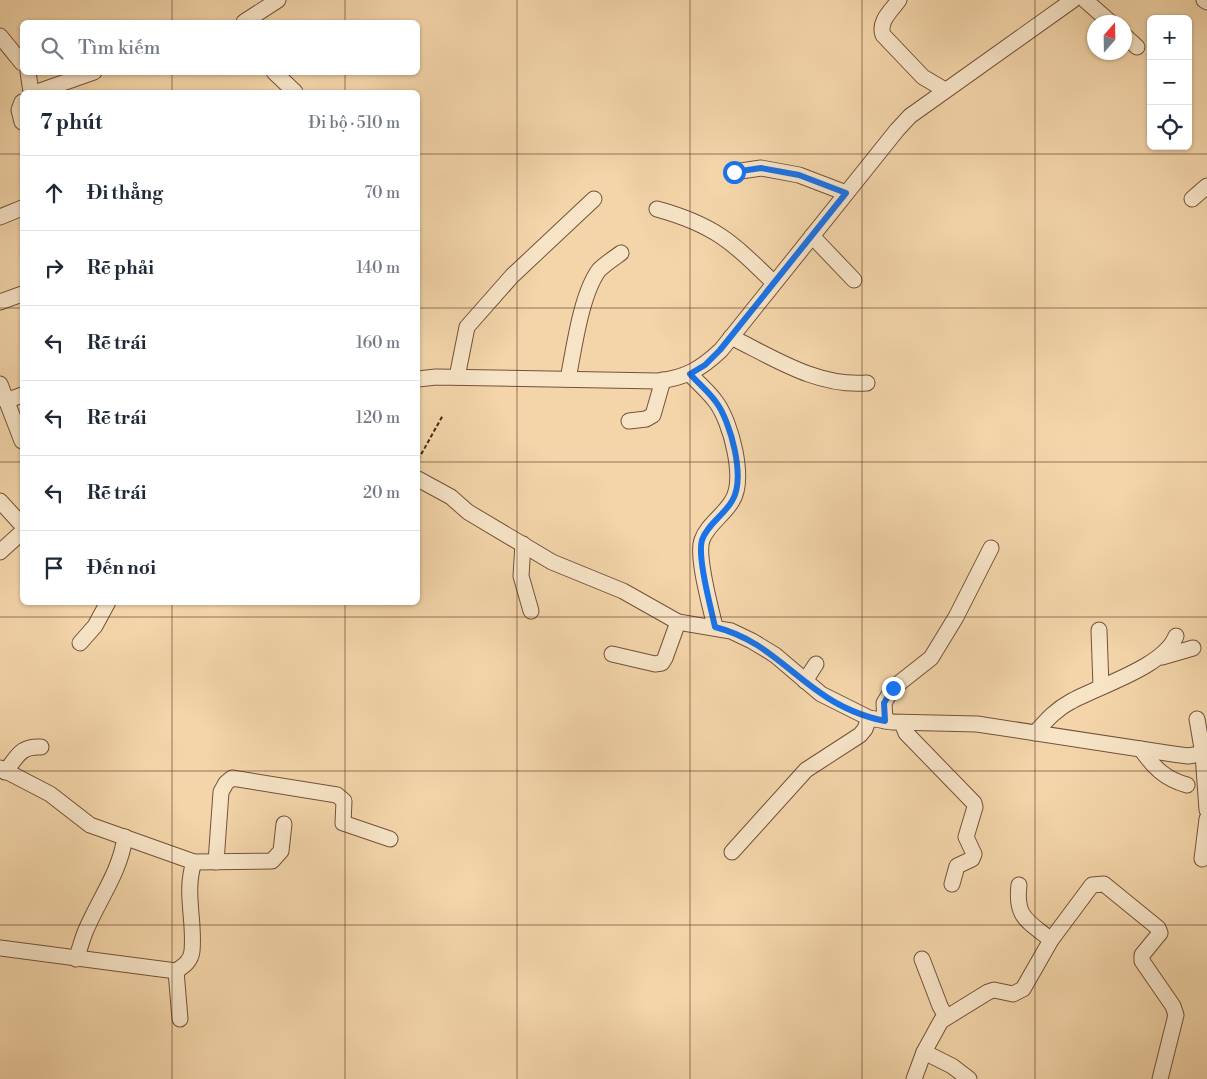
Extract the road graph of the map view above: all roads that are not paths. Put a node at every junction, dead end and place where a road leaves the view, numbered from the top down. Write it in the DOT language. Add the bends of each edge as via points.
graph roads {
  1 [pos="278,0"];
  2 [pos="900,0"];
  3 [pos="1072,0"];
  4 [pos="1085,0"];
  5 [pos="1204,0"];
  6 [pos="1207,2"];
  7 [pos="1102,15"];
  8 [pos="247,20"];
  9 [pos="0,36"];
  10 [pos="1132,43"];
  11 [pos="1137,47"];
  12 [pos="20,61"];
  13 [pos="28,75"];
  14 [pos="85,75"];
  15 [pos="277,75"];
  16 [pos="31,90"];
  17 [pos="43,90"];
  18 [pos="293,90"];
  19 [pos="945,90"];
  20 [pos="734,172"];
  21 [pos="1207,186"];
  22 [pos="846,193"];
  23 [pos="594,199"];
  24 [pos="1192,199"];
  25 [pos="20,209"];
  26 [pos="657,209"];
  27 [pos="0,217"];
  28 [pos="812,236"];
  29 [pos="621,253"];
  30 [pos="854,280"];
  31 [pos="774,284"];
  32 [pos="20,295"];
  33 [pos="0,302"];
  34 [pos="731,337"];
  35 [pos="690,374"];
  36 [pos="457,377"];
  37 [pos="420,379"];
  38 [pos="568,379"];
  39 [pos="663,380"];
  40 [pos="867,383"];
  41 [pos="0,384"];
  42 [pos="20,396"];
  43 [pos="6,401"];
  44 [pos="629,421"];
  45 [pos="20,436"];
  46 [pos="420,480"];
  47 [pos="0,501"];
  48 [pos="20,532"];
  49 [pos="20,535"];
  50 [pos="523,544"];
  51 [pos="991,548"];
  52 [pos="0,552"];
  53 [pos="106,605"];
  54 [pos="531,611"];
  55 [pos="678,622"];
  56 [pos="715,627"];
  57 [pos="1099,630"];
  58 [pos="1176,636"];
  59 [pos="80,644"];
  60 [pos="1193,648"];
  61 [pos="612,654"];
  62 [pos="1158,658"];
  63 [pos="816,664"];
  64 [pos="805,681"];
  65 [pos="1101,688"];
  66 [pos="869,718"];
  67 [pos="1197,719"];
  68 [pos="885,721"];
  69 [pos="902,723"];
  70 [pos="1035,733"];
  71 [pos="41,747"];
  72 [pos="1141,749"];
  73 [pos="1205,754"];
  74 [pos="3,770"];
  75 [pos="1187,785"];
  76 [pos="1207,810"];
  77 [pos="1207,819"];
  78 [pos="284,824"];
  79 [pos="125,837"];
  80 [pos="390,839"];
  81 [pos="732,852"];
  82 [pos="1202,859"];
  83 [pos="194,862"];
  84 [pos="216,862"];
  85 [pos="952,884"];
  86 [pos="1019,885"];
  87 [pos="1051,940"];
  88 [pos="0,948"];
  89 [pos="76,959"];
  90 [pos="922,959"];
  91 [pos="176,971"];
  92 [pos="946,1017"];
  93 [pos="180,1019"];
  94 [pos="924,1052"];
  95 [pos="914,1079"];
  96 [pos="969,1079"];
  97 [pos="1160,1079"];
  1 -- 8 [label="street"];
  2 -- 19 [label="street" via="882,22 883,34 923,77"];
  3 -- 19 [label="street"];
  4 -- 7 [label="street"];
  5 -- 6 [label="street"];
  9 -- 12 [label="street"];
  10 -- 11 [label="street"];
  13 -- 16 [label="street"];
  14 -- 17 [label="street"];
  15 -- 18 [label="street"];
  19 -- 22 [label="street" via="897,130"];
  20 -- 22 [label="street" via="761,168 799,175"];
  21 -- 24 [label="street"];
  22 -- 28 [label="street"];
  23 -- 36 [label="street" via="512,276 467,327"];
  25 -- 27 [label="street"];
  26 -- 31 [label="street" via="714,229 738,247"];
  28 -- 30 [label="street"];
  28 -- 31 [label="street"];
  29 -- 38 [label="street" via="600,270 594,281 583,308"];
  31 -- 34 [label="street"];
  32 -- 33 [label="street"];
  34 -- 35 [label="street" via="705,365"];
  34 -- 40 [label="street" via="810,376 846,385"];
  35 -- 39 [label="street"];
  35 -- 56 [label="street" via="724,414 738,463 739,477 732,501 706,532 700,552"];
  36 -- 37 [label="street"];
  36 -- 38 [label="street"];
  38 -- 39 [label="street"];
  39 -- 44 [label="street" via="654,415 646,420"];
  41 -- 43 [label="street"];
  42 -- 43 [label="street"];
  43 -- 45 [label="street"];
  46 -- 50 [label="street"];
  47 -- 48 [label="street"];
  49 -- 52 [label="street"];
  50 -- 54 [label="street" via="521,576"];
  50 -- 55 [label="street" via="552,562 623,592"];
  51 -- 68 [label="street" via="931,658 893,688 884,703"];
  53 -- 59 [label="street"];
  55 -- 56 [label="street"];
  55 -- 61 [label="street" via="662,662 655,664"];
  56 -- 64 [label="street" via="731,631 764,648"];
  57 -- 65 [label="street"];
  58 -- 62 [label="street" via="1173,645"];
  60 -- 62 [label="street"];
  62 -- 65 [label="street"];
  63 -- 64 [label="street"];
  64 -- 66 [label="street" via="829,699"];
  65 -- 70 [label="street" via="1052,713"];
  66 -- 68 [label="street"];
  66 -- 81 [label="street" via="860,735 806,770"];
  67 -- 73 [label="street"];
  68 -- 69 [label="street"];
  69 -- 70 [label="street" via="977,724"];
  69 -- 85 [label="street" via="906,733 974,803 966,837 974,854 972,859 958,866"];
  70 -- 72 [label="street"];
  71 -- 74 [label="street" via="24,749"];
  72 -- 73 [label="street" via="1188,756"];
  72 -- 75 [label="street" via="1166,777"];
  73 -- 76 [label="street"];
  74 -- 79 [label="street" via="50,794 82,821"];
  77 -- 82 [label="street"];
  78 -- 84 [label="street" via="281,851 272,861"];
  79 -- 83 [label="street"];
  79 -- 89 [label="street" via="124,848 106,894 87,928"];
  80 -- 84 [label="street" via="343,823 344,800 337,795 232,778 226,783 220,801"];
  83 -- 84 [label="street"];
  83 -- 91 [label="street" via="189,885 192,951 185,966"];
  86 -- 87 [label="street" via="1018,906 1022,916"];
  87 -- 92 [label="street" via="1019,993 988,992"];
  87 -- 97 [label="street" via="1092,885 1097,883 1104,884 1158,928 1158,938 1142,955 1142,961 1176,1015"];
  88 -- 89 [label="street"];
  89 -- 91 [label="street"];
  90 -- 92 [label="street"];
  91 -- 93 [label="street"];
  92 -- 94 [label="street"];
  94 -- 95 [label="street"];
  94 -- 96 [label="street"];
}
